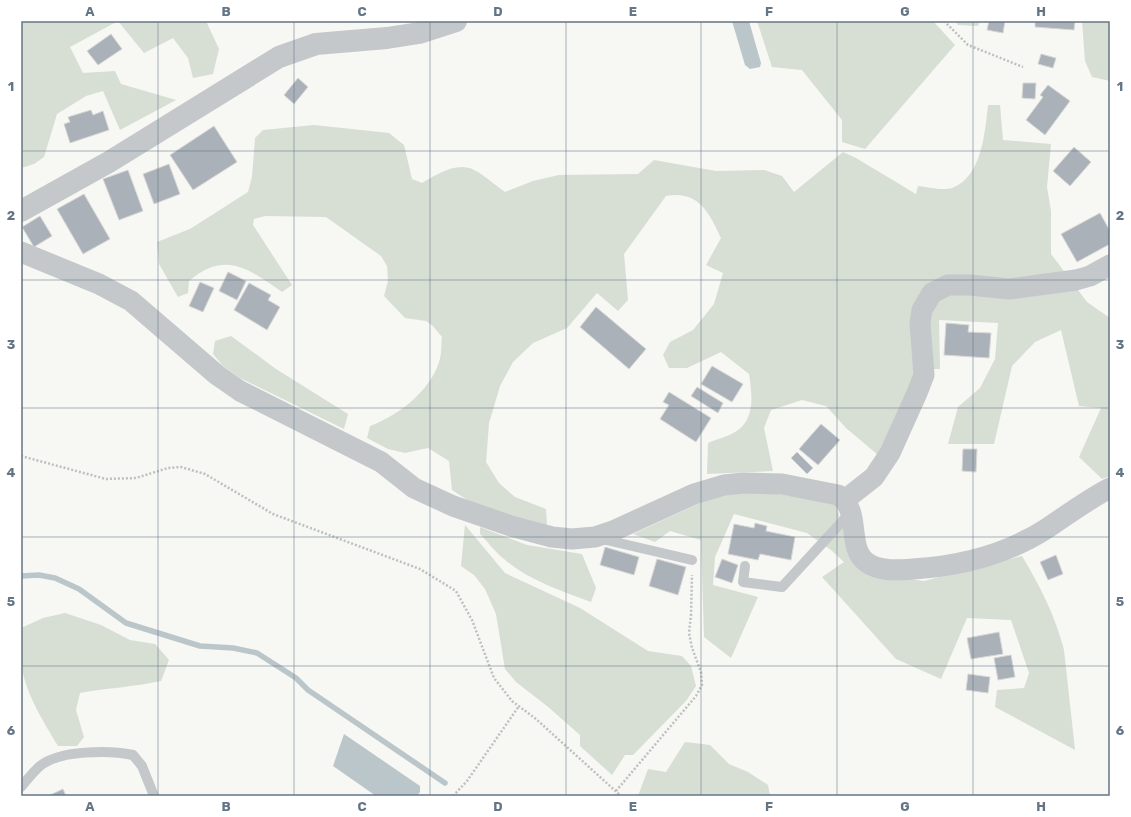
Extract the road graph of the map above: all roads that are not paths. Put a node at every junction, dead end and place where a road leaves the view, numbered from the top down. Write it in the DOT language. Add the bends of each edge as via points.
graph roads {
  1 [pos="456,21"];
  2 [pos="21,211"];
  3 [pos="21,252"];
  4 [pos="1110,265"];
  5 [pos="1110,488"];
  6 [pos="848,506"];
  7 [pos="595,537"];
  8 [pos="692,560"];
  9 [pos="745,566"];
  10 [pos="21,787"];
  11 [pos="154,796"];
  1 -- 2 [label="street" via="419,33 316,44 279,57 109,162"];
  3 -- 7 [label="street" via="99,284 131,301 217,375 240,391 381,462 414,488 453,506 531,532 572,539"];
  4 -- 6 [label="street" via="1076,280 1009,289 948,285 932,293 922,310 920,323 924,375 917,393 890,453 874,477"];
  5 -- 6 [label="street" via="1021,543 977,560 890,571 868,563 858,554"];
  6 -- 7 [label="street" via="838,495 782,484 724,485 694,494"];
  6 -- 9 [label="lane" via="782,587 743,582"];
  7 -- 8 [label="lane"];
  10 -- 11 [label="lane" via="40,766 53,759 84,752 118,752 133,755 142,766"];
}
